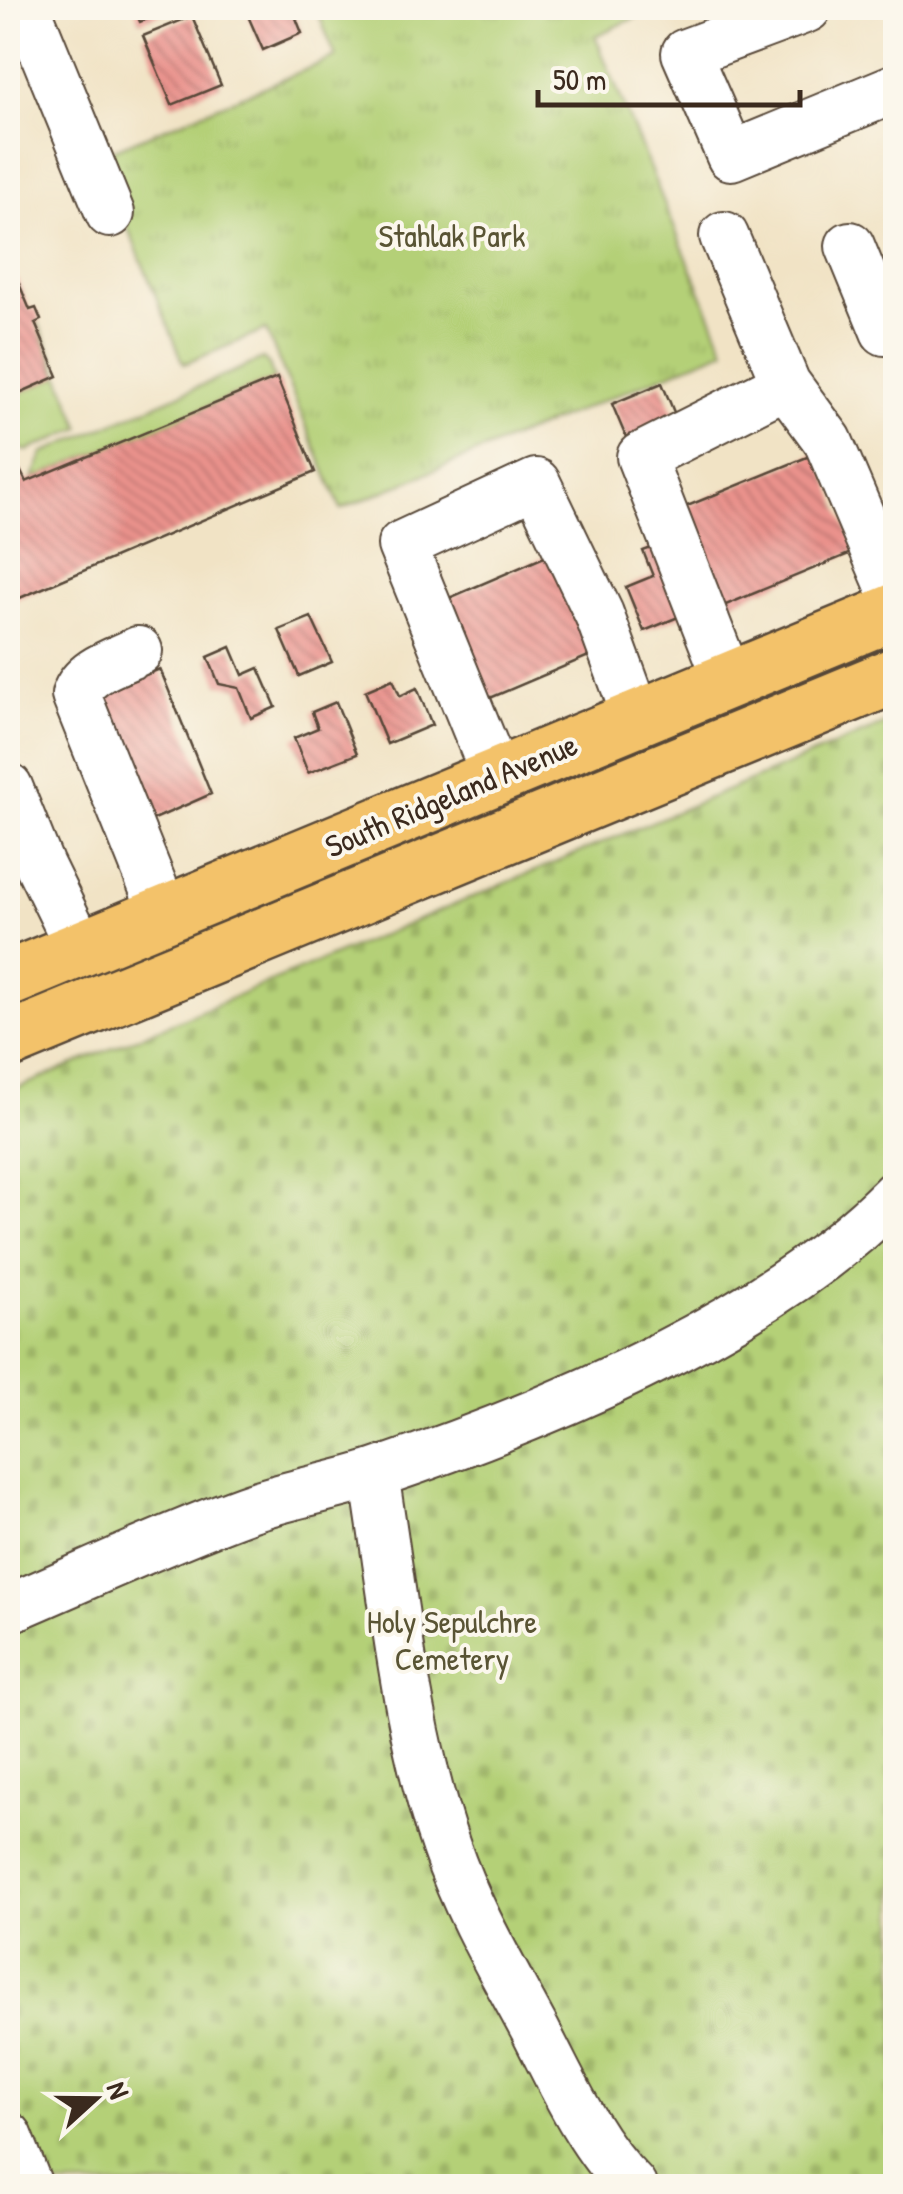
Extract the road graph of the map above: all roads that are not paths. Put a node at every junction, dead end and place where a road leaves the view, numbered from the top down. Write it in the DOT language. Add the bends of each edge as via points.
graph roads {
  1 [pos="26,8"];
  2 [pos="807,8"];
  3 [pos="896,88"];
  4 [pos="110,213"];
  5 [pos="724,236"];
  6 [pos="850,246"];
  7 [pos="892,338"];
  8 [pos="786,384"];
  9 [pos="896,600"];
  10 [pos="896,610"];
  11 [pos="138,651"];
  12 [pos="896,675"];
  13 [pos="728,680"];
  14 [pos="637,718"];
  15 [pos="496,776"];
  16 [pos="8,788"];
  17 [pos="164,914"];
  18 [pos="80,948"];
  19 [pos="8,979"];
  20 [pos="8,1041"];
  21 [pos="896,1194"];
  22 [pos="374,1474"];
  23 [pos="8,1609"];
  24 [pos="8,2136"];
  25 [pos="28,2186"];
  26 [pos="632,2186"];
  1 -- 4 [label="street"];
  2 -- 3 [label="street" via="686,53 731,156"];
  5 -- 8 [label="street"];
  6 -- 7 [label="street"];
  8 -- 9 [label="street" via="828,441"];
  8 -- 13 [label="street" via="641,457"];
  10 -- 13 [label="main road, South Ridgeland Avenue"];
  11 -- 17 [label="street" via="80,682 76,694"];
  12 -- 20 [label="main road, South Ridgeland Avenue"];
  13 -- 14 [label="main road, South Ridgeland Avenue"];
  14 -- 15 [label="main road, South Ridgeland Avenue"];
  14 -- 15 [label="street" via="599,614 536,483 402,545"];
  15 -- 17 [label="main road, South Ridgeland Avenue"];
  16 -- 18 [label="street"];
  17 -- 18 [label="main road, South Ridgeland Avenue"];
  18 -- 19 [label="main road, South Ridgeland Avenue"];
  21 -- 22 [label="street" via="826,1254 711,1329 528,1415"];
  22 -- 23 [label="street" via="244,1510"];
  22 -- 26 [label="street" via="420,1754 446,1850 548,2057"];
  24 -- 25 [label="street"];
}
